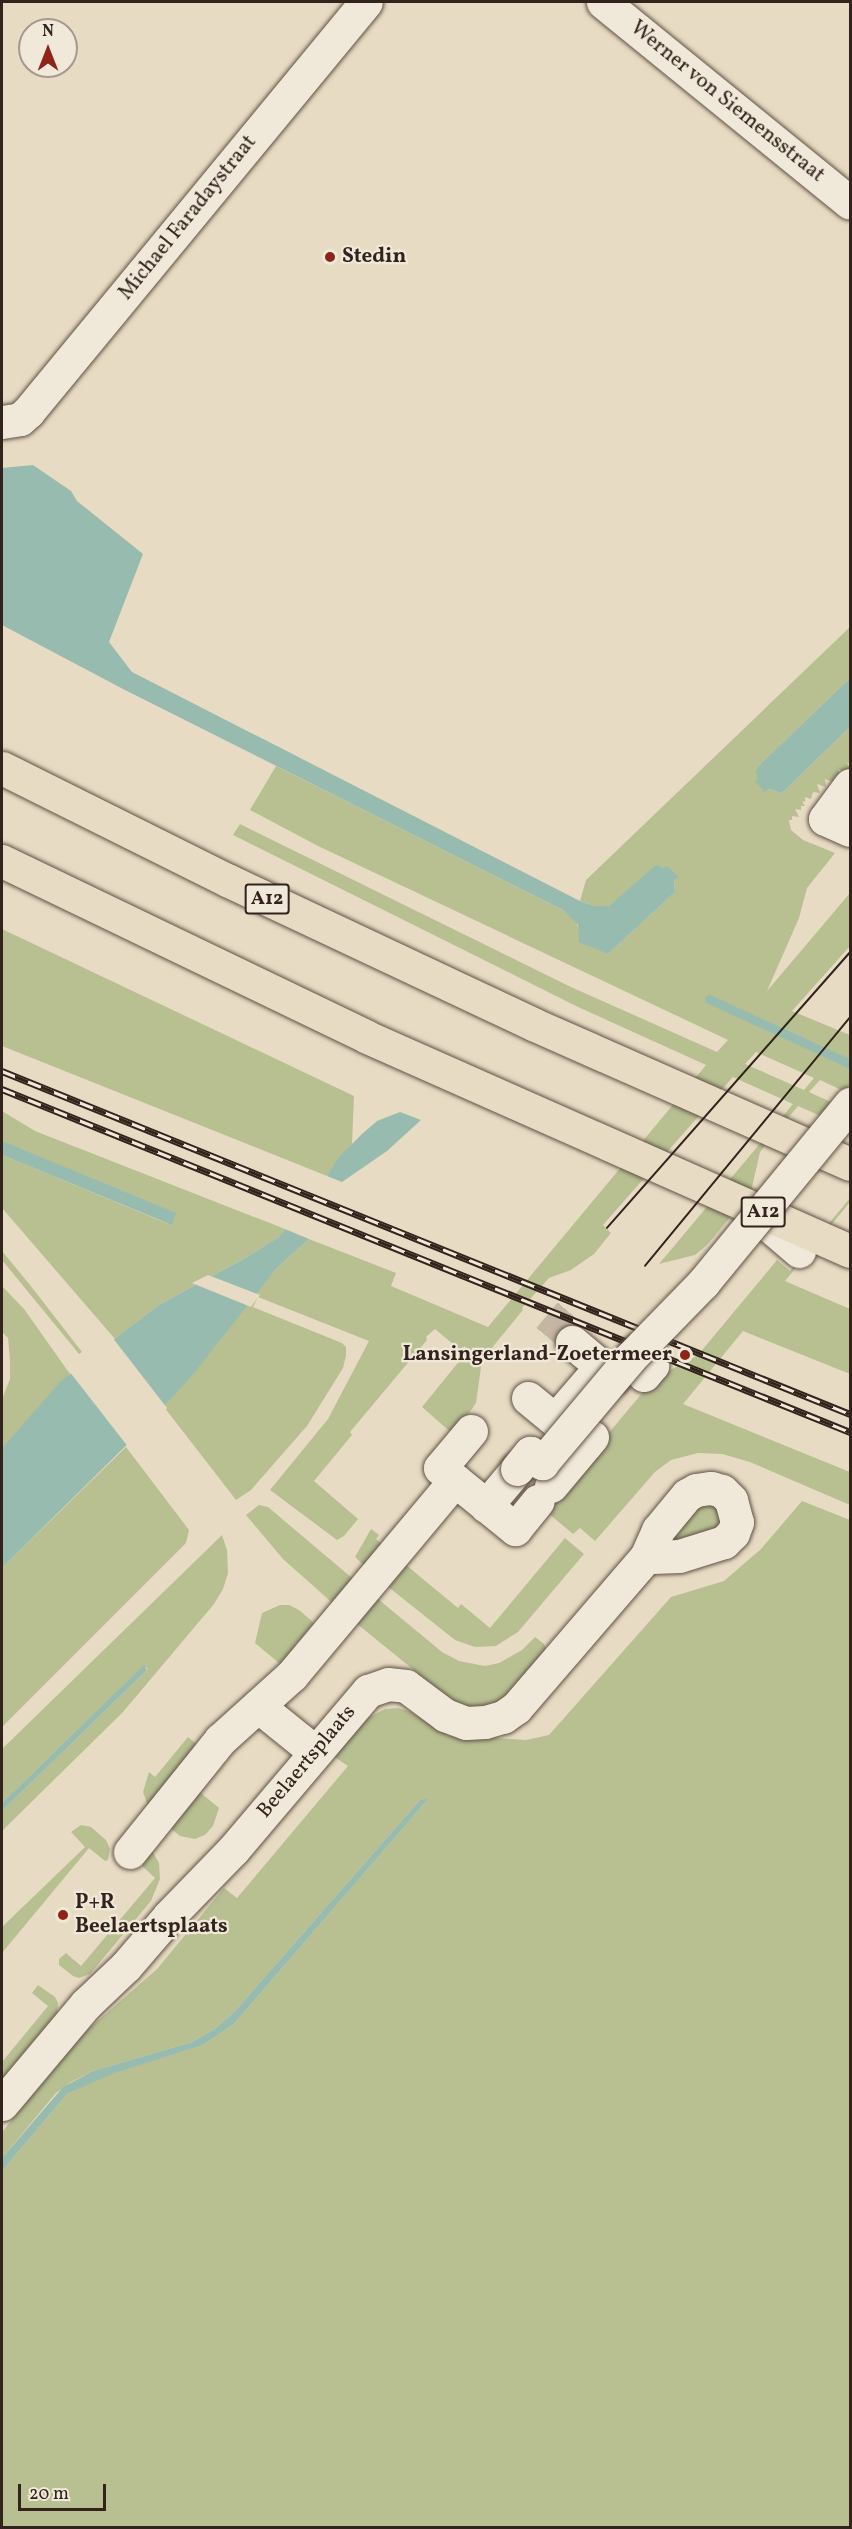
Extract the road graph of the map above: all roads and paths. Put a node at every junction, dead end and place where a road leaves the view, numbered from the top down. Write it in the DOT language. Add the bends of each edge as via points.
graph roads {
  1 [pos="366,2"];
  2 [pos="603,2"];
  3 [pos="850,203"];
  4 [pos="2,422"];
  5 [pos="2,768"];
  6 [pos="850,785"];
  7 [pos="850,830"];
  8 [pos="2,861"];
  9 [pos="2,885"];
  10 [pos="368,1037"];
  11 [pos="850,1104"];
  12 [pos="850,1164"];
  13 [pos="758,1216"];
  14 [pos="799,1251"];
  15 [pos="850,1251"];
  16 [pos="572,1342"];
  17 [pos="623,1368"];
  18 [pos="528,1398"];
  19 [pos="555,1420"];
  20 [pos="471,1431"];
  21 [pos="512,1474"];
  22 [pos="455,1480"];
  23 [pos="542,1500"];
  24 [pos="486,1506"];
  25 [pos="646,1557"];
  26 [pos="258,1706"];
  27 [pos="315,1752"];
  28 [pos="130,1852"];
  29 [pos="2,2104"];
  1 -- 4 [label="street, Michael Faradaystraat" via="28,412 20,419"];
  2 -- 3 [label="street, Werner von Siemensstraat"];
  5 -- 12 [label="highway, A12" via="227,880 535,1025"];
  6 -- 7 [label="street" via="825,819"];
  8 -- 10 [label="highway, A12"];
  9 -- 10 [label="highway, A12"];
  10 -- 15 [label="highway, A12"];
  11 -- 13 [label="street, bridge"];
  13 -- 14 [label="street"];
  13 -- 17 [label="street, bridge" via="703,1283"];
  16 -- 17 [label="street"];
  17 -- 19 [label="street"];
  17 -- 21 [label="street, bridge" via="542,1463 530,1453"];
  18 -- 19 [label="street"];
  19 -- 23 [label="street" via="589,1441"];
  20 -- 22 [label="street" via="440,1468"];
  21 -- 23 [label="street"];
  21 -- 24 [label="street"];
  22 -- 24 [label="street"];
  22 -- 26 [label="street" via="292,1675"];
  23 -- 24 [label="street" via="515,1529"];
  25 -- 27 [label="street, Beelaertsplaats" via="508,1714 485,1722 466,1723 446,1715 409,1687 383,1685 365,1694"];
  26 -- 27 [label="street"];
  26 -- 28 [label="street" via="220,1740"];
  27 -- 29 [label="street, Beelaertsplaats" via="226,1858 86,2004"];
}
